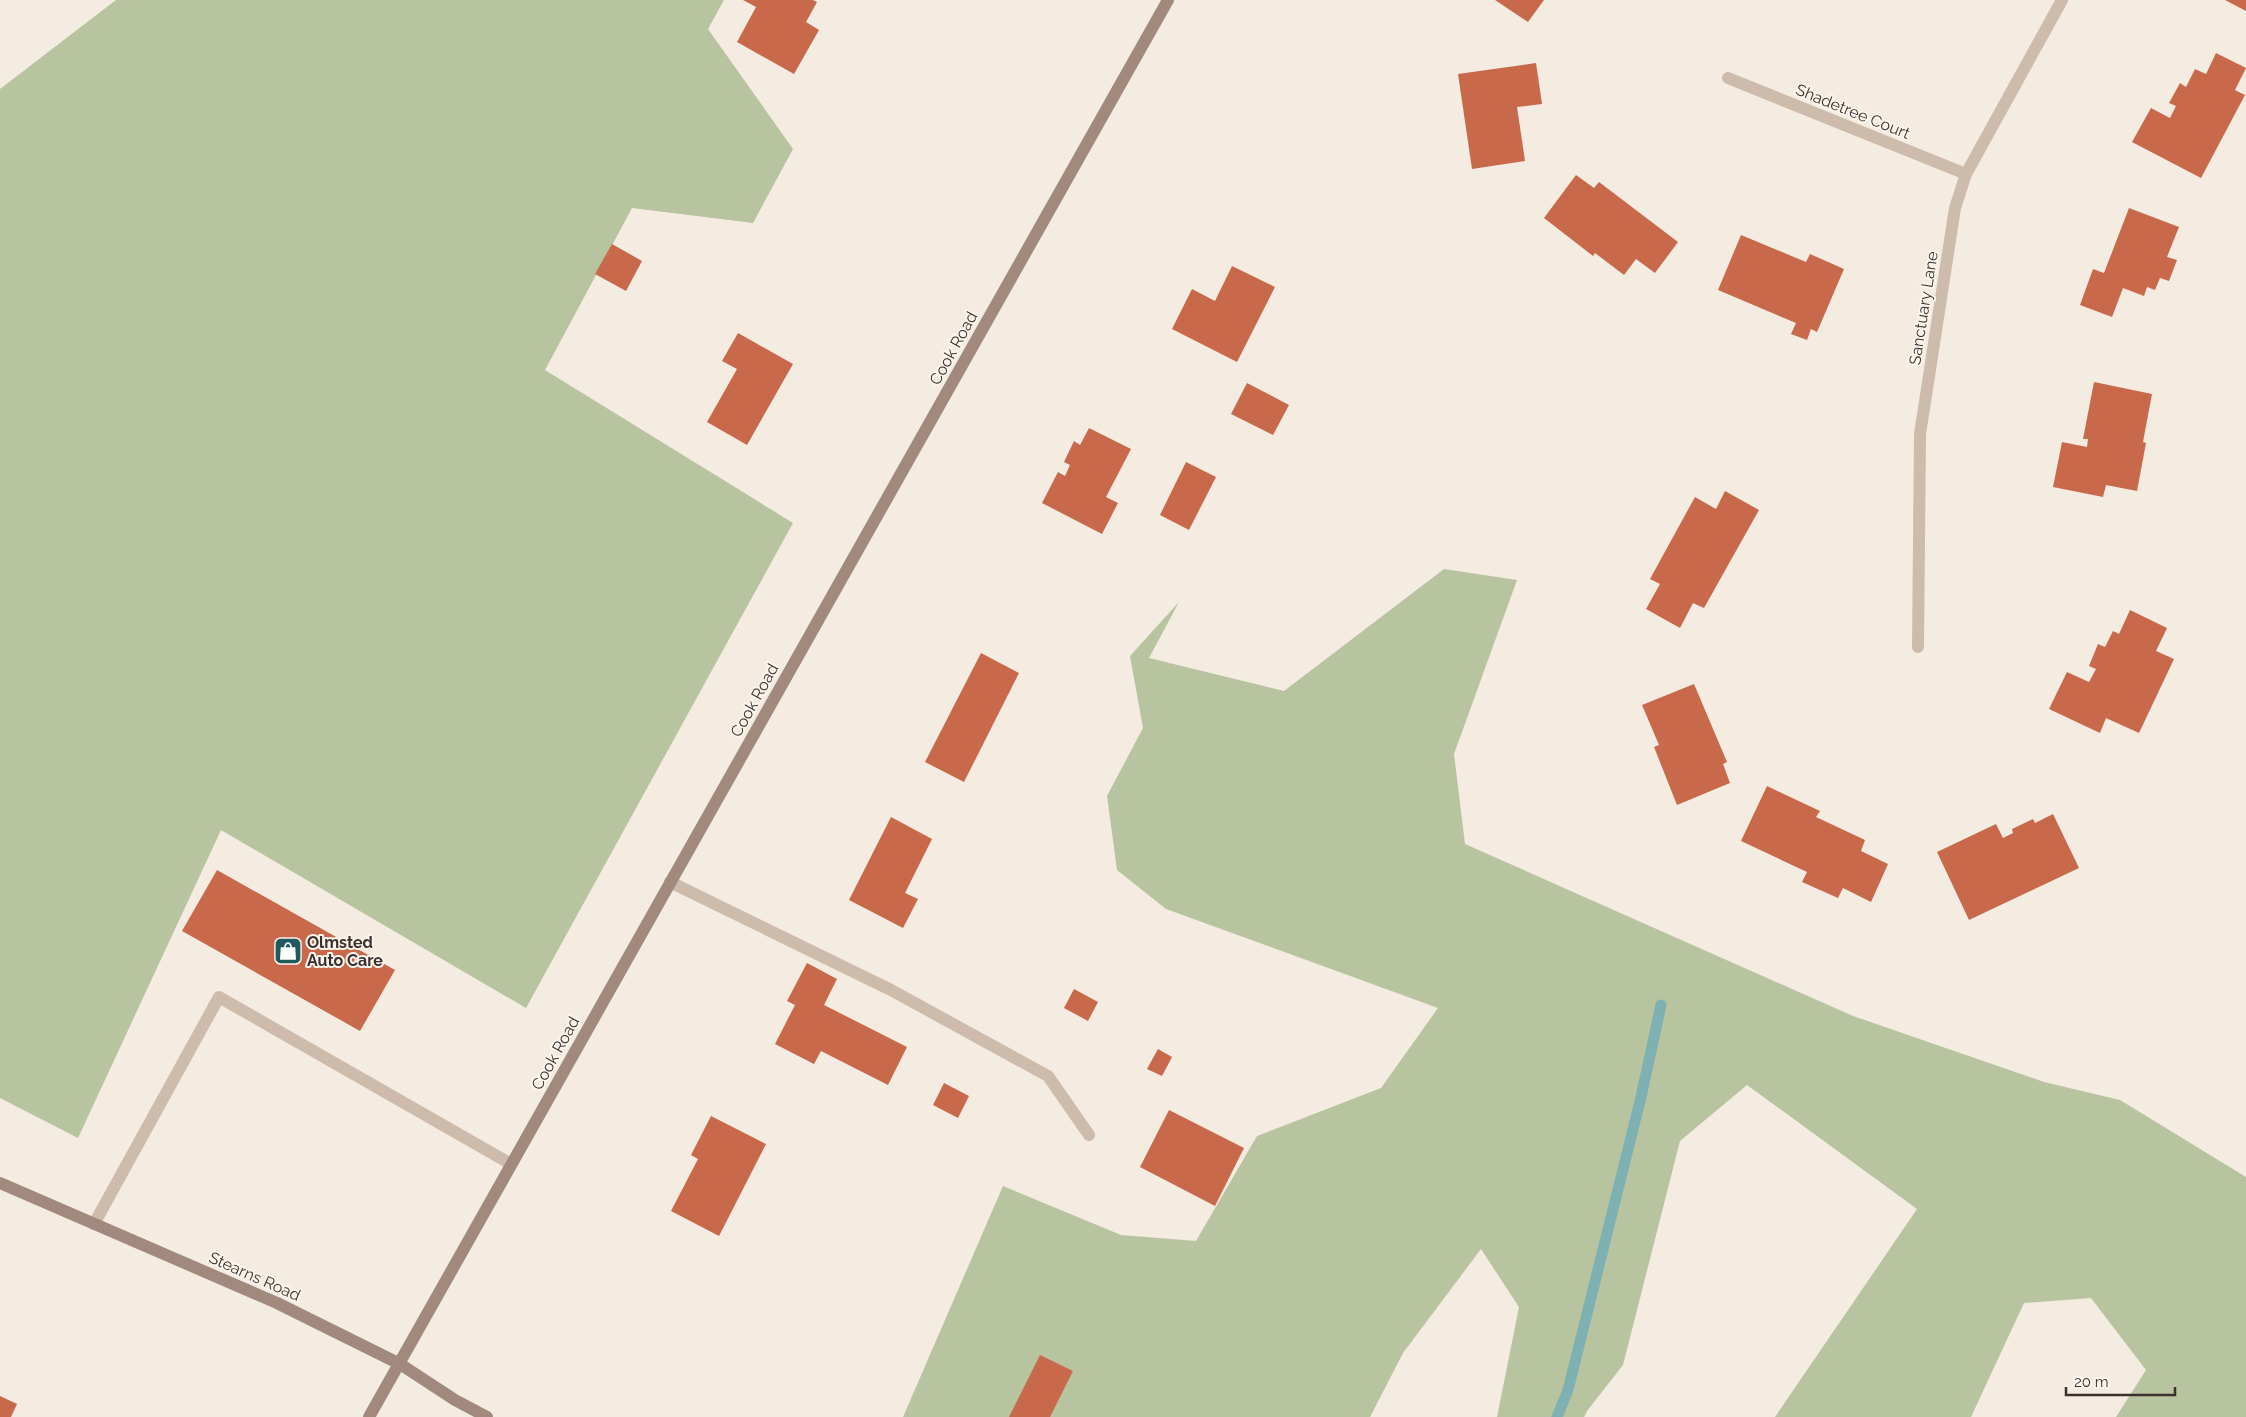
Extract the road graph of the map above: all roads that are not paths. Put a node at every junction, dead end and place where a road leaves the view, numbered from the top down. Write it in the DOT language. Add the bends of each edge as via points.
graph roads {
  1 [pos="1168,0"];
  2 [pos="2062,0"];
  3 [pos="1728,78"];
  4 [pos="1966,174"];
  5 [pos="1918,647"];
  6 [pos="670,882"];
  7 [pos="1089,1135"];
  8 [pos="510,1164"];
  9 [pos="0,1183"];
  10 [pos="94,1224"];
  11 [pos="400,1364"];
  12 [pos="369,1417"];
  13 [pos="487,1417"];
  1 -- 6 [label="street, Cook Road"];
  2 -- 4 [label="street, Sanctuary Lane"];
  3 -- 4 [label="street, Shadetree Court"];
  4 -- 5 [label="street, Sanctuary Lane" via="1955,208 1920,434"];
  6 -- 7 [label="street" via="891,990 1048,1076"];
  6 -- 8 [label="street, Cook Road"];
  8 -- 10 [label="street" via="219,997"];
  8 -- 11 [label="street, Cook Road"];
  9 -- 10 [label="street, Stearns Road"];
  10 -- 11 [label="street, Stearns Road" via="277,1303"];
  11 -- 12 [label="street, Cook Road"];
  11 -- 13 [label="street, Stearns Road"];
}
